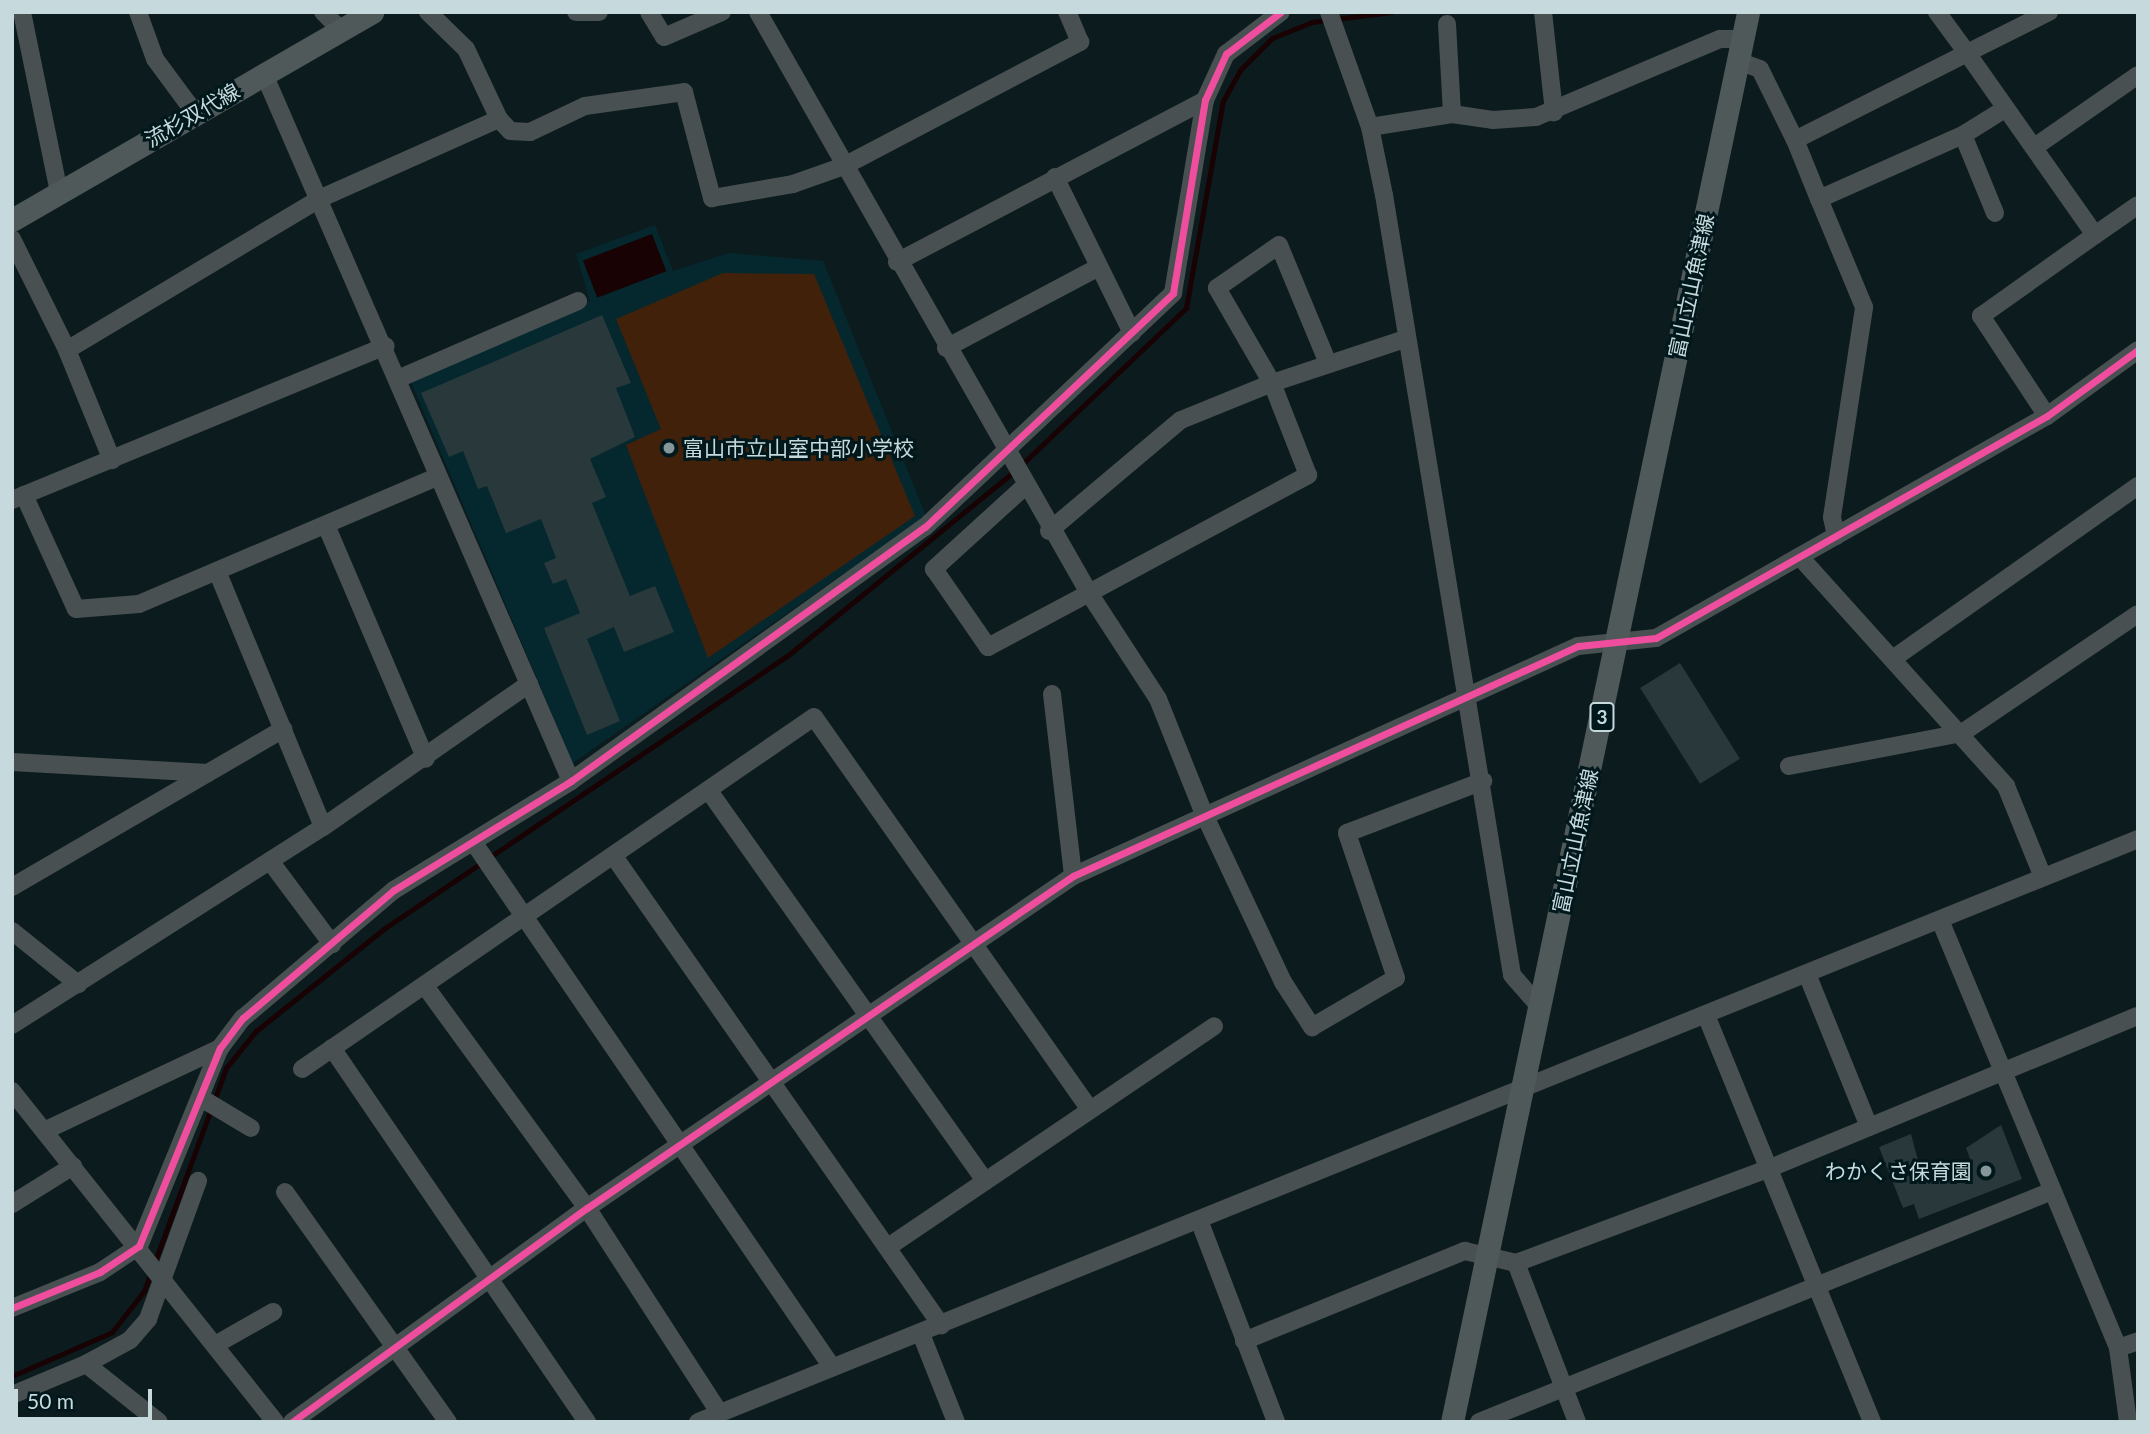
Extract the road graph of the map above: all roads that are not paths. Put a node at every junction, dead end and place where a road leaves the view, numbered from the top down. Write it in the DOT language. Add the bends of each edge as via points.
graph roads {
  1 [pos="22,12"];
  2 [pos="138,12"];
  3 [pos="323,12"];
  4 [pos="372,12"];
  5 [pos="428,12"];
  6 [pos="576,12"];
  7 [pos="598,12"];
  8 [pos="649,12"];
  9 [pos="722,12"];
  10 [pos="758,12"];
  11 [pos="1067,12"];
  12 [pos="1281,12"];
  13 [pos="1329,12"];
  14 [pos="1748,12"];
  15 [pos="1937,12"];
  16 [pos="2049,12"];
  17 [pos="1543,13"];
  18 [pos="1447,24"];
  19 [pos="341,30"];
  20 [pos="1740,50"];
  21 [pos="1967,53"];
  22 [pos="264,74"];
  23 [pos="2138,75"];
  24 [pos="1205,100"];
  25 [pos="2003,110"];
  26 [pos="1554,112"];
  27 [pos="195,113"];
  28 [pos="1451,114"];
  29 [pos="499,119"];
  30 [pos="1370,127"];
  31 [pos="1963,135"];
  32 [pos="1795,139"];
  33 [pos="2036,146"];
  34 [pos="844,166"];
  35 [pos="1055,177"];
  36 [pos="59,192"];
  37 [pos="319,199"];
  38 [pos="1819,199"];
  39 [pos="2138,205"];
  40 [pos="1995,213"];
  41 [pos="12,220"];
  42 [pos="2095,235"];
  43 [pos="12,239"];
  44 [pos="897,262"];
  45 [pos="1099,267"];
  46 [pos="578,301"];
  47 [pos="1132,333"];
  48 [pos="1405,339"];
  49 [pos="385,346"];
  50 [pos="946,348"];
  51 [pos="67,350"];
  52 [pos="2138,350"];
  53 [pos="1327,361"];
  54 [pos="400,378"];
  55 [pos="1272,383"];
  56 [pos="2047,416"];
  57 [pos="1007,457"];
  58 [pos="112,460"];
  59 [pos="437,477"];
  60 [pos="1022,484"];
  61 [pos="2138,486"];
  62 [pos="18,498"];
  63 [pos="326,525"];
  64 [pos="1049,531"];
  65 [pos="1836,536"];
  66 [pos="1800,557"];
  67 [pos="217,571"];
  68 [pos="1089,593"];
  69 [pos="2138,614"];
  70 [pos="1618,640"];
  71 [pos="1894,658"];
  72 [pos="528,684"];
  73 [pos="1052,694"];
  74 [pos="1471,695"];
  75 [pos="283,730"];
  76 [pos="1962,733"];
  77 [pos="426,759"];
  78 [pos="12,762"];
  79 [pos="1789,766"];
  80 [pos="208,773"];
  81 [pos="571,781"];
  82 [pos="1483,781"];
  83 [pos="709,791"];
  84 [pos="1204,814"];
  85 [pos="323,827"];
  86 [pos="2138,839"];
  87 [pos="476,845"];
  88 [pos="615,858"];
  89 [pos="271,861"];
  90 [pos="1073,876"];
  91 [pos="2043,877"];
  92 [pos="12,887"];
  93 [pos="1940,919"];
  94 [pos="523,920"];
  95 [pos="12,931"];
  96 [pos="332,944"];
  97 [pos="974,947"];
  98 [pos="1807,974"];
  99 [pos="78,984"];
  100 [pos="425,986"];
  101 [pos="1539,1006"];
  102 [pos="872,1014"];
  103 [pos="1706,1014"];
  104 [pos="2138,1016"];
  105 [pos="12,1026"];
  106 [pos="1214,1026"];
  107 [pos="220,1048"];
  108 [pos="332,1048"];
  109 [pos="302,1069"];
  110 [pos="2003,1071"];
  111 [pos="775,1085"];
  112 [pos="1523,1089"];
  113 [pos="12,1091"];
  114 [pos="203,1099"];
  115 [pos="1090,1110"];
  116 [pos="1869,1127"];
  117 [pos="251,1128"];
  118 [pos="44,1131"];
  119 [pos="683,1146"];
  120 [pos="73,1166"];
  121 [pos="1768,1169"];
  122 [pos="198,1181"];
  123 [pos="985,1181"];
  124 [pos="2052,1191"];
  125 [pos="285,1192"];
  126 [pos="12,1204"];
  127 [pos="587,1208"];
  128 [pos="1199,1220"];
  129 [pos="891,1245"];
  130 [pos="142,1251"];
  131 [pos="1486,1260"];
  132 [pos="1516,1264"];
  133 [pos="491,1278"];
  134 [pos="163,1279"];
  135 [pos="1817,1287"];
  136 [pos="12,1308"];
  137 [pos="273,1312"];
  138 [pos="941,1325"];
  139 [pos="921,1334"];
  140 [pos="1244,1341"];
  141 [pos="2138,1341"];
  142 [pos="215,1345"];
  143 [pos="396,1347"];
  144 [pos="2118,1348"];
  145 [pos="86,1364"];
  146 [pos="832,1367"];
  147 [pos="1564,1391"];
  148 [pos="12,1395"];
  149 [pos="719,1412"];
  150 [pos="159,1422"];
  151 [pos="275,1422"];
  152 [pos="292,1422"];
  153 [pos="448,1422"];
  154 [pos="587,1422"];
  155 [pos="698,1422"];
  156 [pos="956,1422"];
  157 [pos="1276,1422"];
  158 [pos="1452,1422"];
  159 [pos="1479,1422"];
  160 [pos="1577,1422"];
  161 [pos="1872,1422"];
  162 [pos="2128,1422"];
  1 -- 36 [label="street"];
  2 -- 27 [label="street" via="155,59"];
  3 -- 19 [label="street"];
  4 -- 19 [label="main road, 流杉双代線"];
  5 -- 29 [label="street" via="466,49"];
  6 -- 7 [label="street"];
  8 -- 9 [label="street" via="664,37"];
  10 -- 34 [label="street"];
  11 -- 34 [label="street" via="1080,42"];
  12 -- 24 [label="street" via="1226,54"];
  13 -- 30 [label="street"];
  14 -- 20 [label="main road, 富山立山魚津線 / 3"];
  15 -- 21 [label="street"];
  16 -- 21 [label="street"];
  17 -- 26 [label="street"];
  18 -- 28 [label="street"];
  19 -- 22 [label="main road, 流杉双代線"];
  20 -- 26 [label="street" via="1720,39"];
  20 -- 32 [label="street" via="1760,69"];
  20 -- 70 [label="main road, 富山立山魚津線 / 3"];
  21 -- 25 [label="street"];
  21 -- 32 [label="street"];
  22 -- 27 [label="main road, 流杉双代線"];
  22 -- 37 [label="street"];
  23 -- 33 [label="street"];
  24 -- 35 [label="street"];
  24 -- 47 [label="street" via="1173,293"];
  25 -- 31 [label="street"];
  25 -- 33 [label="street"];
  26 -- 28 [label="street" via="1493,120"];
  27 -- 36 [label="main road, 流杉双代線"];
  28 -- 30 [label="street"];
  29 -- 34 [label="street" via="510,131 530,132 585,106 684,92 712,198 793,184"];
  29 -- 37 [label="street"];
  30 -- 48 [label="street"];
  31 -- 38 [label="street"];
  31 -- 40 [label="street"];
  32 -- 38 [label="street"];
  33 -- 42 [label="street"];
  34 -- 44 [label="street"];
  35 -- 44 [label="street"];
  35 -- 45 [label="street"];
  36 -- 41 [label="main road, 流杉双代線"];
  37 -- 49 [label="street"];
  37 -- 51 [label="street"];
  38 -- 65 [label="street" via="1864,307 1832,517"];
  39 -- 42 [label="street"];
  42 -- 56 [label="street" via="1981,316"];
  43 -- 51 [label="street"];
  44 -- 50 [label="street"];
  45 -- 47 [label="street"];
  45 -- 50 [label="street"];
  46 -- 54 [label="street"];
  47 -- 57 [label="street"];
  48 -- 53 [label="street"];
  48 -- 74 [label="street"];
  49 -- 54 [label="street"];
  49 -- 58 [label="street"];
  50 -- 57 [label="street"];
  51 -- 58 [label="street"];
  52 -- 56 [label="street"];
  53 -- 55 [label="street"];
  53 -- 55 [label="street" via="1279,245 1217,288"];
  54 -- 59 [label="street"];
  55 -- 64 [label="street" via="1181,419"];
  55 -- 68 [label="street" via="1308,475"];
  56 -- 65 [label="street"];
  57 -- 60 [label="street"];
  57 -- 81 [label="street" via="925,527"];
  58 -- 62 [label="street"];
  59 -- 63 [label="street"];
  59 -- 72 [label="street"];
  60 -- 64 [label="street"];
  60 -- 68 [label="street" via="934,569 988,647"];
  61 -- 71 [label="street"];
  62 -- 67 [label="street" via="76,609 139,604"];
  63 -- 67 [label="street"];
  63 -- 77 [label="street"];
  64 -- 68 [label="street"];
  65 -- 66 [label="street"];
  66 -- 70 [label="street" via="1656,639"];
  66 -- 71 [label="street"];
  67 -- 75 [label="street"];
  68 -- 84 [label="street" via="1158,699"];
  69 -- 76 [label="street"];
  70 -- 74 [label="street" via="1578,646"];
  70 -- 101 [label="main road, 富山立山魚津線 / 3"];
  71 -- 76 [label="street"];
  72 -- 77 [label="street"];
  72 -- 81 [label="street"];
  73 -- 90 [label="street"];
  74 -- 82 [label="street"];
  74 -- 84 [label="street"];
  75 -- 80 [label="street"];
  75 -- 85 [label="street"];
  76 -- 79 [label="street"];
  76 -- 91 [label="street" via="2006,786"];
  77 -- 85 [label="street"];
  78 -- 80 [label="street"];
  80 -- 92 [label="street"];
  81 -- 87 [label="street"];
  82 -- 84 [label="street" via="1347,833 1396,978 1312,1027 1283,982"];
  82 -- 101 [label="street" via="1512,975"];
  83 -- 88 [label="street"];
  83 -- 97 [label="street" via="814,717"];
  83 -- 102 [label="street"];
  84 -- 90 [label="street"];
  85 -- 89 [label="street"];
  86 -- 91 [label="street"];
  87 -- 94 [label="street"];
  87 -- 96 [label="street" via="394,890"];
  88 -- 94 [label="street"];
  88 -- 111 [label="street"];
  89 -- 96 [label="street"];
  89 -- 99 [label="street"];
  90 -- 97 [label="street"];
  91 -- 93 [label="street"];
  93 -- 98 [label="street"];
  93 -- 110 [label="street"];
  94 -- 100 [label="street"];
  94 -- 119 [label="street"];
  95 -- 99 [label="street"];
  96 -- 107 [label="street" via="243,1018"];
  97 -- 102 [label="street"];
  97 -- 115 [label="street"];
  98 -- 103 [label="street"];
  98 -- 116 [label="street"];
  99 -- 105 [label="street"];
  100 -- 108 [label="street"];
  100 -- 127 [label="street"];
  101 -- 112 [label="main road, 富山立山魚津線 / 3"];
  102 -- 111 [label="street"];
  102 -- 123 [label="street"];
  103 -- 112 [label="street"];
  103 -- 121 [label="street"];
  104 -- 110 [label="street"];
  106 -- 115 [label="street"];
  107 -- 114 [label="street"];
  107 -- 118 [label="street"];
  108 -- 109 [label="street"];
  108 -- 133 [label="street"];
  110 -- 116 [label="street"];
  110 -- 124 [label="street"];
  111 -- 119 [label="street"];
  111 -- 129 [label="street"];
  112 -- 128 [label="street"];
  112 -- 131 [label="main road, 富山立山魚津線 / 3"];
  113 -- 118 [label="street"];
  114 -- 117 [label="street"];
  114 -- 130 [label="street"];
  115 -- 123 [label="street"];
  116 -- 121 [label="street"];
  118 -- 120 [label="street"];
  119 -- 127 [label="street"];
  119 -- 146 [label="street"];
  120 -- 126 [label="street"];
  120 -- 130 [label="street"];
  121 -- 132 [label="street"];
  121 -- 135 [label="street"];
  122 -- 134 [label="street"];
  123 -- 129 [label="street"];
  124 -- 135 [label="street"];
  124 -- 144 [label="street"];
  125 -- 143 [label="street"];
  127 -- 133 [label="street"];
  127 -- 149 [label="street"];
  128 -- 138 [label="street" via="1071,1266"];
  128 -- 140 [label="street"];
  129 -- 138 [label="street"];
  130 -- 134 [label="street"];
  130 -- 136 [label="street"];
  131 -- 132 [label="street"];
  131 -- 140 [label="street" via="1465,1251"];
  131 -- 158 [label="main road, 富山立山魚津線 / 3"];
  132 -- 147 [label="street"];
  133 -- 143 [label="street"];
  133 -- 154 [label="street"];
  134 -- 142 [label="street"];
  134 -- 145 [label="street" via="130,1340"];
  135 -- 147 [label="street"];
  135 -- 161 [label="street"];
  137 -- 142 [label="street"];
  138 -- 139 [label="street"];
  139 -- 146 [label="street"];
  139 -- 156 [label="street"];
  140 -- 157 [label="street"];
  141 -- 144 [label="street"];
  142 -- 151 [label="street"];
  143 -- 152 [label="street"];
  143 -- 153 [label="street"];
  144 -- 162 [label="street"];
  145 -- 148 [label="street"];
  145 -- 150 [label="street"];
  146 -- 149 [label="street"];
  147 -- 159 [label="street"];
  147 -- 160 [label="street"];
  149 -- 155 [label="street"];
}
